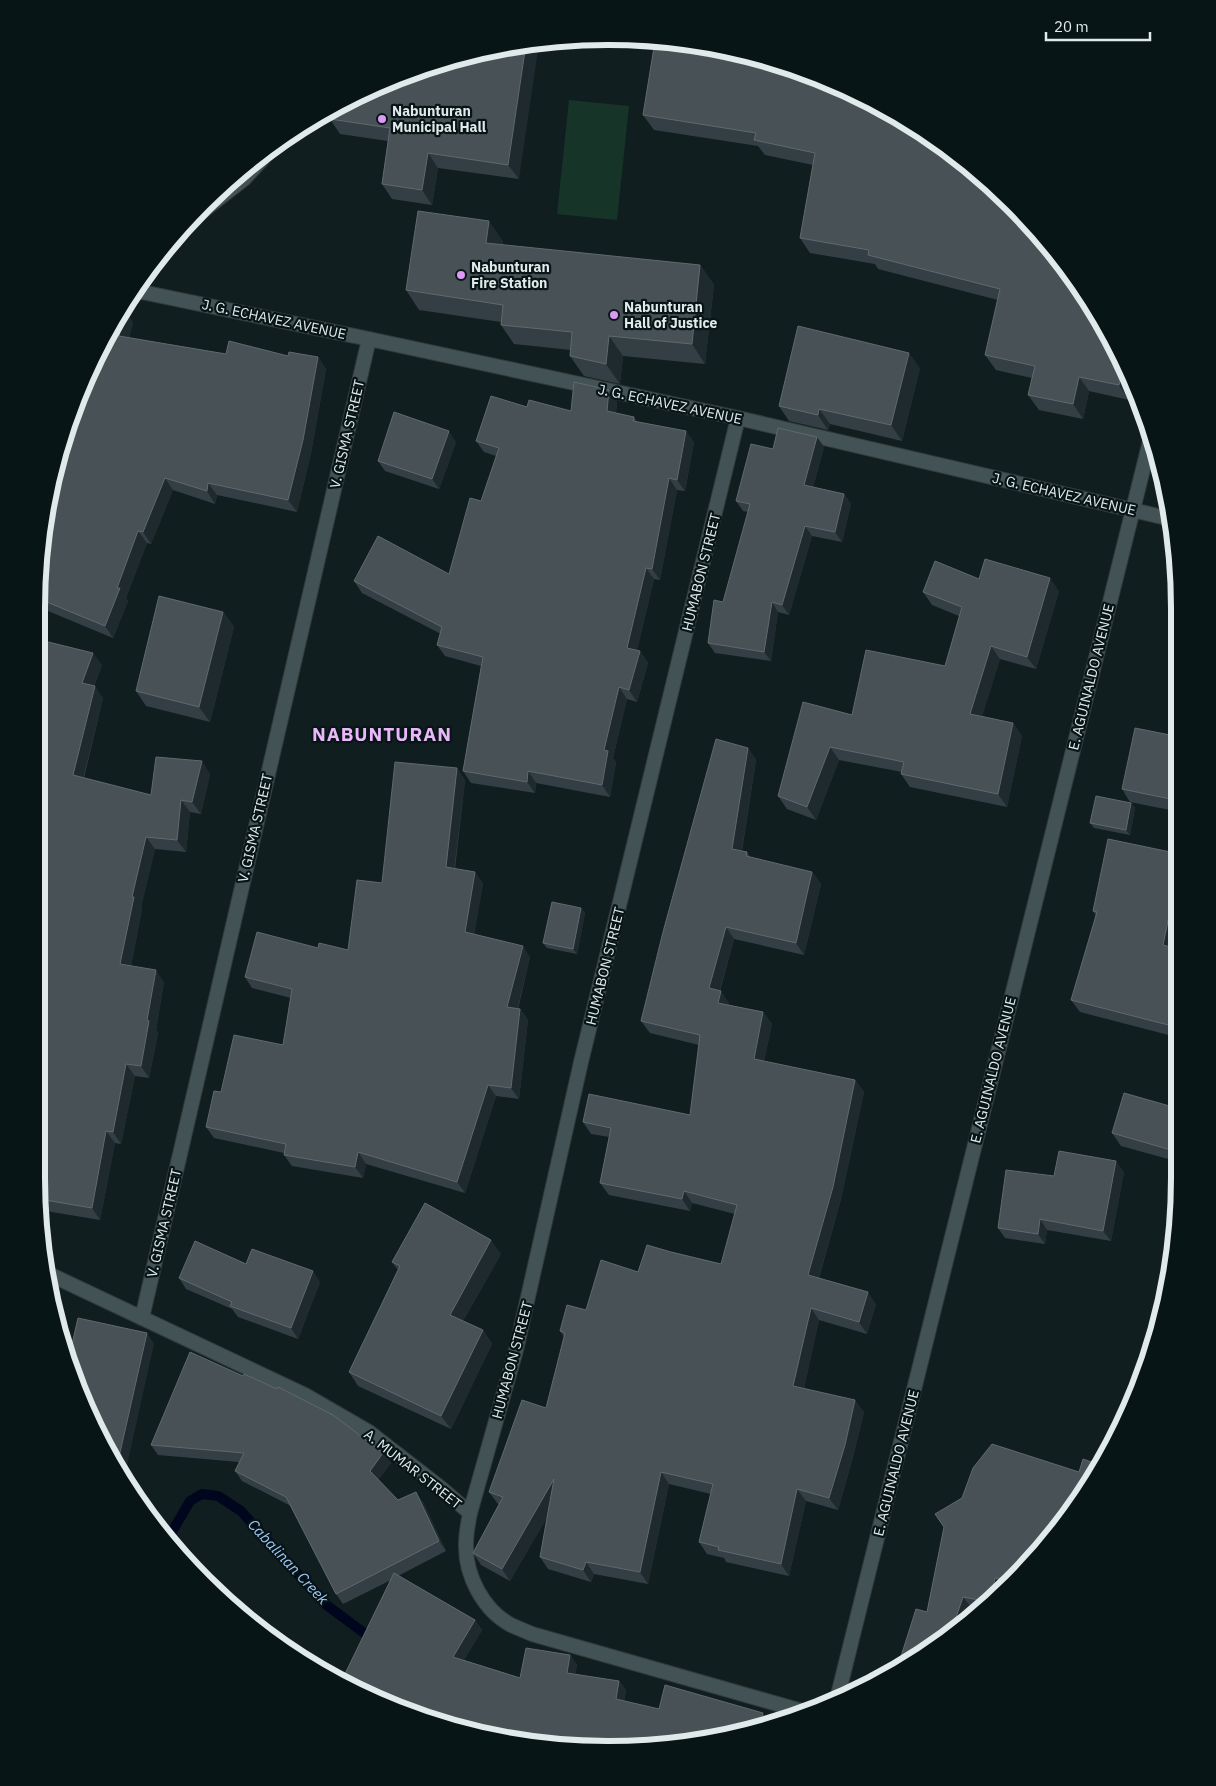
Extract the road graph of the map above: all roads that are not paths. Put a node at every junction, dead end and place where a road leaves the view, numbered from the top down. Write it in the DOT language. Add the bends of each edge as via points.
graph roads {
  1 [pos="142,292"];
  2 [pos="369,339"];
  3 [pos="738,418"];
  4 [pos="1148,449"];
  5 [pos="1133,510"];
  6 [pos="1163,517"];
  7 [pos="54,1276"];
  8 [pos="142,1318"];
  9 [pos="470,1513"];
  10 [pos="839,1691"];
  11 [pos="796,1708"];
  1 -- 2 [label="street, J. G. ECHAVEZ AVENUE"];
  2 -- 3 [label="street, J. G. ECHAVEZ AVENUE"];
  2 -- 8 [label="street, V. GISMA STREET"];
  3 -- 5 [label="street, J. G. ECHAVEZ AVENUE"];
  3 -- 9 [label="street, HUMABON STREET" via="581,1062 516,1350"];
  4 -- 5 [label="street, E. AGUINALDO AVENUE"];
  5 -- 6 [label="street, J. G. ECHAVEZ AVENUE"];
  5 -- 10 [label="street, E. AGUINALDO AVENUE"];
  7 -- 8 [label="street, A. MUMAR STREET"];
  8 -- 9 [label="street, A. MUMAR STREET" via="305,1395 368,1432"];
  9 -- 11 [label="street, A. MUMAR STREET" via="466,1544 468,1567 477,1589 491,1609 510,1624 532,1634"];
}
